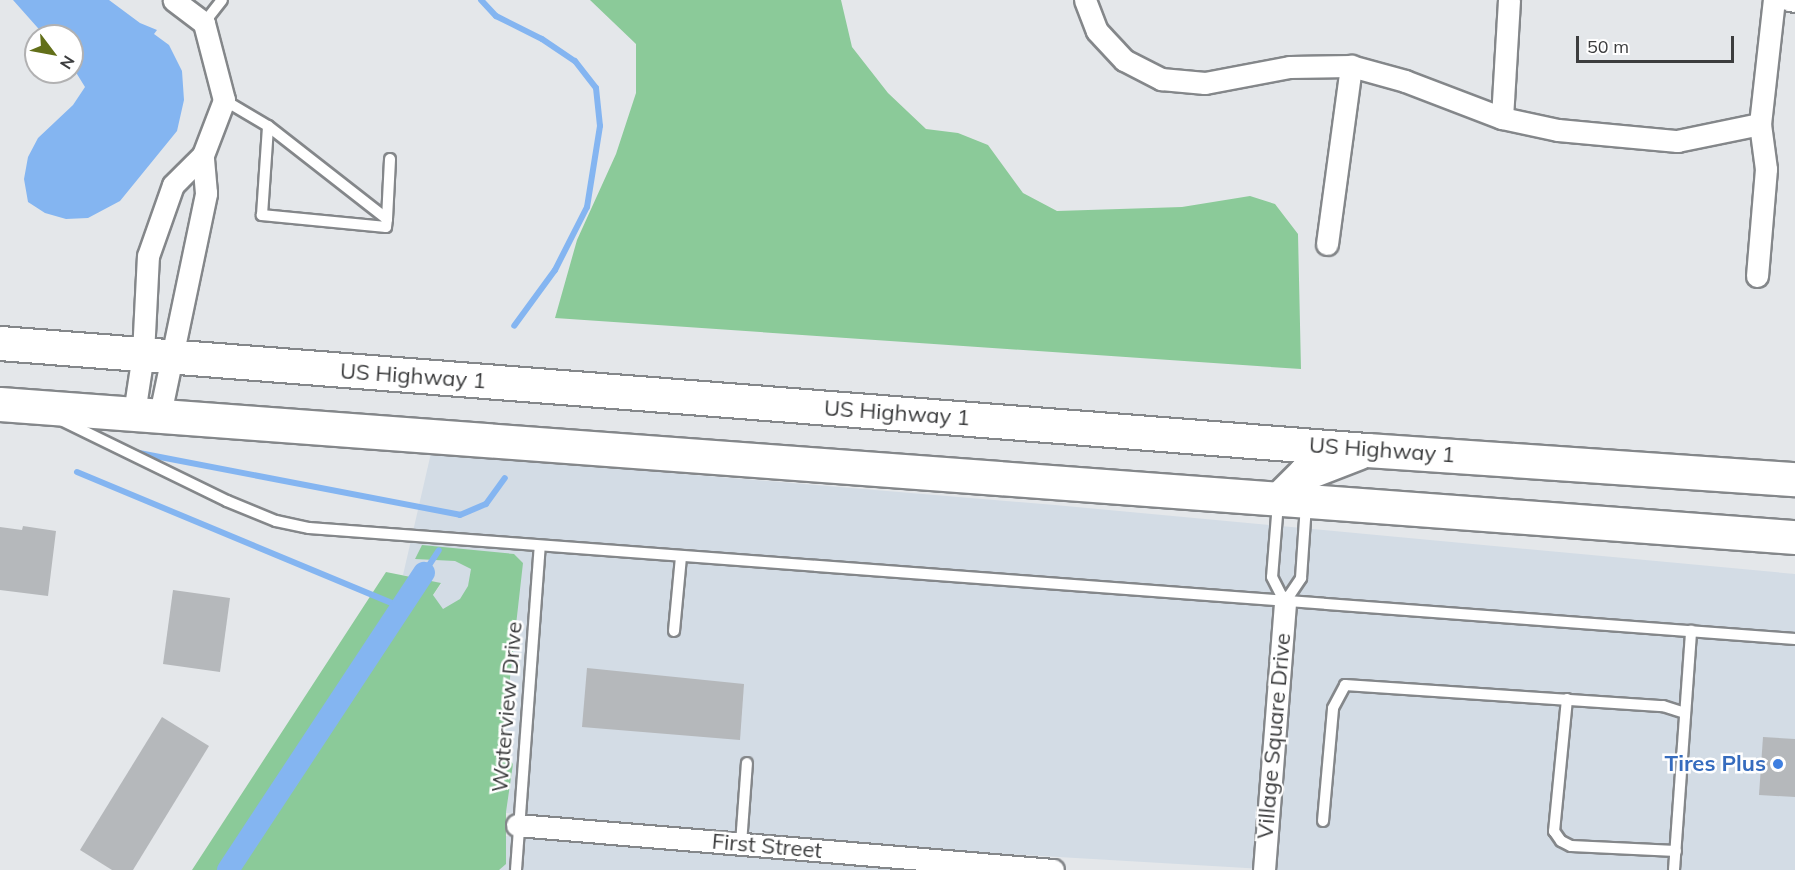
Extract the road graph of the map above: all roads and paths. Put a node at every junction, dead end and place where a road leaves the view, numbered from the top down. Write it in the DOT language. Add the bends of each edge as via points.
graph roads {
  1 [pos="174,0"];
  2 [pos="222,0"];
  3 [pos="1085,0"];
  4 [pos="1509,0"];
  5 [pos="1774,0"];
  6 [pos="1789,0"];
  7 [pos="1795,0"];
  8 [pos="204,23"];
  9 [pos="1351,66"];
  10 [pos="225,100"];
  11 [pos="1502,118"];
  12 [pos="1760,124"];
  13 [pos="268,126"];
  14 [pos="203,155"];
  15 [pos="390,159"];
  16 [pos="387,219"];
  17 [pos="1327,244"];
  18 [pos="1757,276"];
  19 [pos="0,343"];
  20 [pos="156,356"];
  21 [pos="0,404"];
  22 [pos="36,407"];
  23 [pos="147,413"];
  24 [pos="1367,450"];
  25 [pos="1795,479"];
  26 [pos="1293,499"];
  27 [pos="1795,537"];
  28 [pos="540,547"];
  29 [pos="681,557"];
  30 [pos="1285,602"];
  31 [pos="674,631"];
  32 [pos="1691,631"];
  33 [pos="1795,639"];
  34 [pos="1567,699"];
  35 [pos="1685,713"];
  36 [pos="747,763"];
  37 [pos="1323,821"];
  38 [pos="517,825"];
  39 [pos="741,844"];
  40 [pos="1676,851"];
  41 [pos="516,870"];
  42 [pos="1053,870"];
  43 [pos="1264,870"];
  44 [pos="1674,870"];
  1 -- 8 [label="street"];
  2 -- 8 [label="lane"];
  3 -- 9 [label="street" via="1097,31 1124,60 1161,79 1205,83 1290,68"];
  4 -- 11 [label="street"];
  5 -- 12 [label="street"];
  6 -- 7 [label="street"];
  8 -- 10 [label="street"];
  9 -- 11 [label="street" via="1405,81"];
  9 -- 17 [label="street"];
  10 -- 13 [label="lane"];
  10 -- 14 [label="street"];
  11 -- 12 [label="street" via="1558,130 1677,141"];
  12 -- 18 [label="street" via="1766,169"];
  13 -- 16 [label="lane"];
  13 -- 16 [label="lane" via="262,214 386,227"];
  14 -- 20 [label="street" via="206,193"];
  14 -- 20 [label="street" via="173,185 148,256"];
  15 -- 16 [label="lane"];
  19 -- 20 [label="main road, US Highway 1"];
  20 -- 23 [label="street"];
  20 -- 24 [label="main road, US Highway 1"];
  21 -- 22 [label="main road"];
  22 -- 23 [label="main road"];
  22 -- 28 [label="lane" via="155,469 276,521 309,528"];
  23 -- 26 [label="main road"];
  24 -- 25 [label="main road, US Highway 1"];
  24 -- 26 [label="main road" via="1305,473"];
  26 -- 27 [label="main road"];
  26 -- 30 [label="lane, Village Square Drive" via="1301,578"];
  26 -- 30 [label="lane, Village Square Drive" via="1272,577"];
  28 -- 29 [label="lane"];
  28 -- 38 [label="lane, Waterview Drive"];
  29 -- 30 [label="lane"];
  29 -- 31 [label="lane"];
  30 -- 32 [label="lane"];
  30 -- 43 [label="street, Village Square Drive"];
  32 -- 33 [label="lane"];
  32 -- 35 [label="lane"];
  34 -- 35 [label="lane" via="1663,705"];
  34 -- 37 [label="lane" via="1346,686 1333,708"];
  34 -- 40 [label="lane" via="1554,831 1561,841 1570,846"];
  35 -- 40 [label="lane"];
  36 -- 39 [label="lane"];
  38 -- 39 [label="street, First Street"];
  38 -- 41 [label="lane, Waterview Drive"];
  39 -- 42 [label="street, First Street"];
  40 -- 44 [label="lane"];
}
